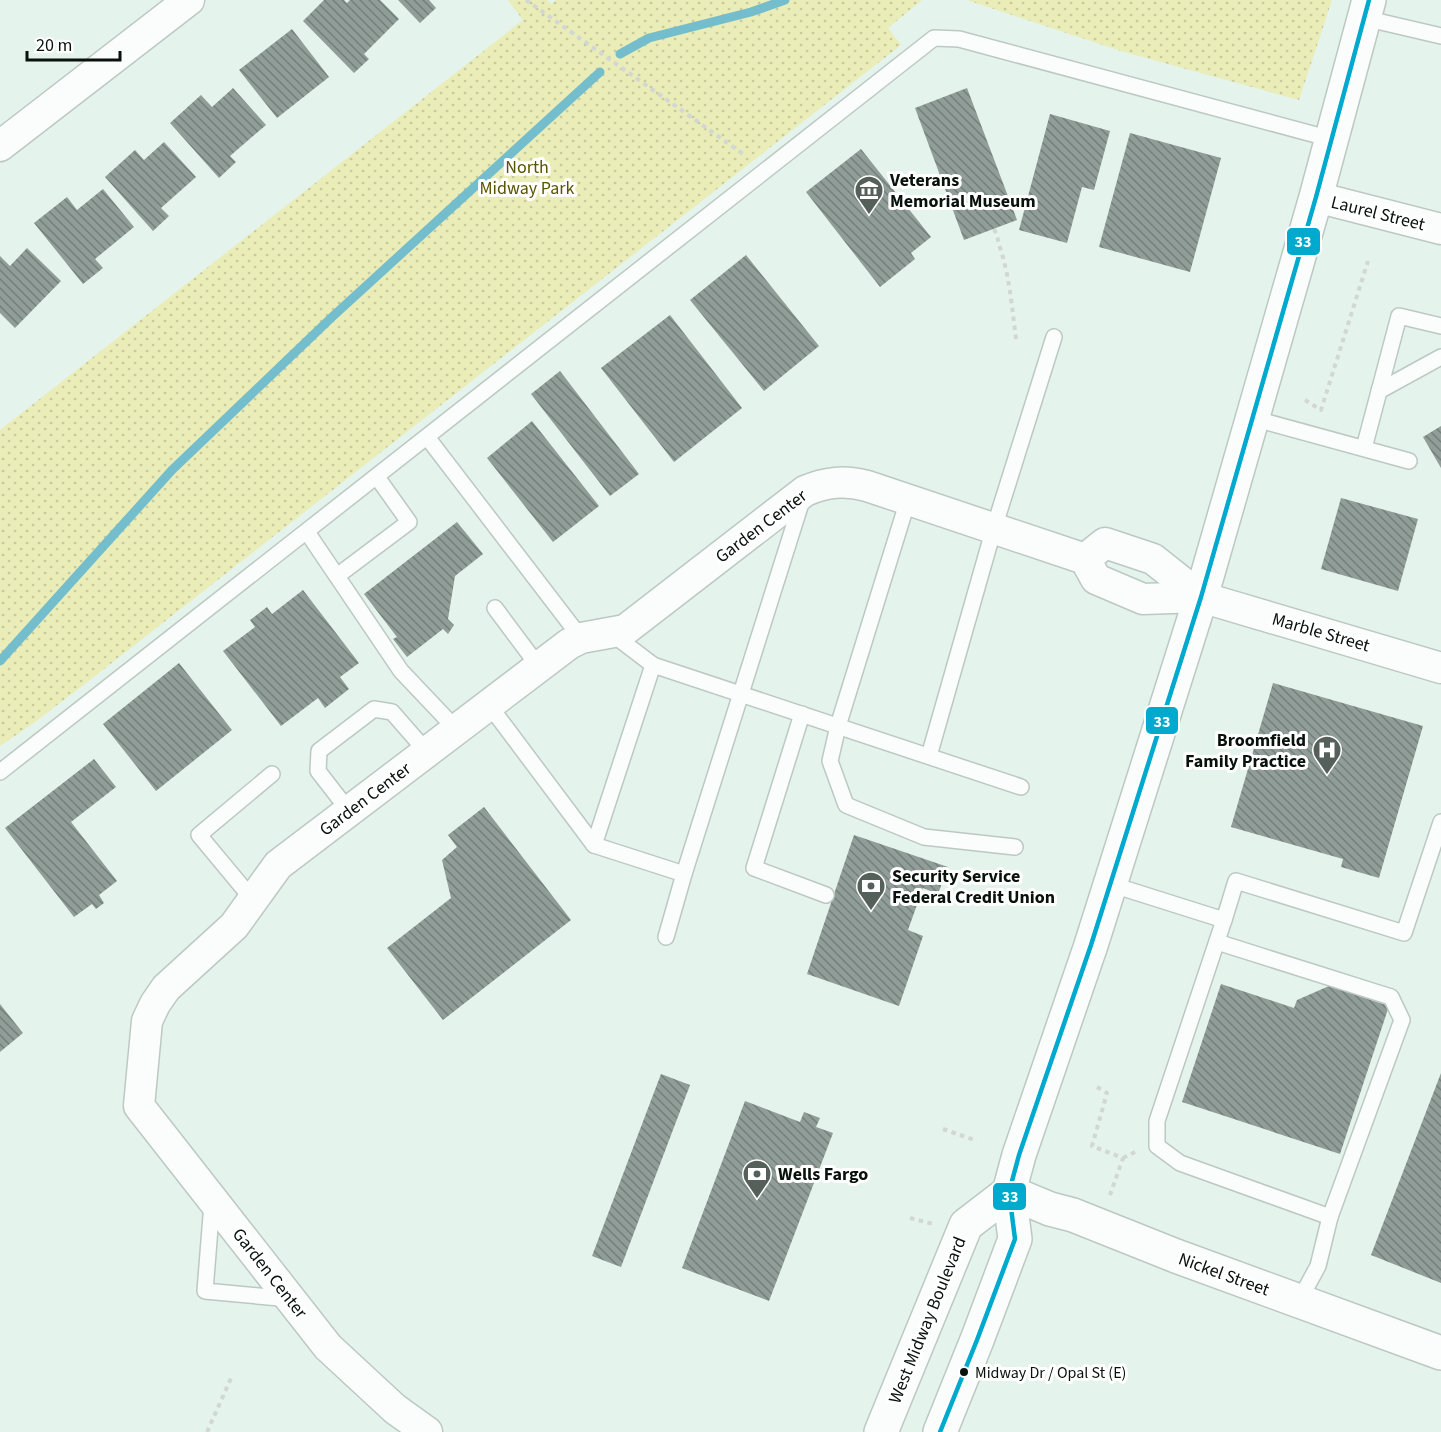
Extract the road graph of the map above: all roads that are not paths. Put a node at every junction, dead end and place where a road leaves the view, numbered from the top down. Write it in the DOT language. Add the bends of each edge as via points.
graph roads {
  1 [pos="189,0"];
  2 [pos="1366,9"];
  3 [pos="1441,36"];
  4 [pos="1332,139"];
  5 [pos="0,146"];
  6 [pos="1316,197"];
  7 [pos="1441,229"];
  8 [pos="1441,326"];
  9 [pos="1054,337"];
  10 [pos="1441,357"];
  11 [pos="1379,391"];
  12 [pos="1252,418"];
  13 [pos="427,437"];
  14 [pos="1364,448"];
  15 [pos="1409,461"];
  16 [pos="377,477"];
  17 [pos="805,491"];
  18 [pos="908,500"];
  19 [pos="994,528"];
  20 [pos="307,532"];
  21 [pos="1086,559"];
  22 [pos="337,576"];
  23 [pos="1201,597"];
  24 [pos="495,608"];
  25 [pos="610,633"];
  26 [pos="581,638"];
  27 [pos="1440,662"];
  28 [pos="653,665"];
  29 [pos="539,667"];
  30 [pos="741,694"];
  31 [pos="489,705"];
  32 [pos="802,714"];
  33 [pos="838,726"];
  34 [pos="456,729"];
  35 [pos="427,752"];
  36 [pos="929,756"];
  37 [pos="0,772"];
  38 [pos="272,774"];
  39 [pos="1021,786"];
  40 [pos="350,811"];
  41 [pos="1441,822"];
  42 [pos="594,845"];
  43 [pos="1015,847"];
  44 [pos="684,874"];
  45 [pos="1110,884"];
  46 [pos="826,895"];
  47 [pos="254,900"];
  48 [pos="1224,920"];
  49 [pos="666,937"];
  50 [pos="1217,942"];
  51 [pos="1009,1192"];
  52 [pos="212,1199"];
  53 [pos="1330,1217"];
  54 [pos="290,1299"];
  55 [pos="1299,1301"];
  56 [pos="1441,1353"];
  57 [pos="427,1432"];
  58 [pos="881,1432"];
  59 [pos="940,1432"];
  1 -- 5 [label="street"];
  2 -- 3 [label="lane"];
  2 -- 4 [label="main road"];
  4 -- 6 [label="main road"];
  4 -- 13 [label="lane" via="959,39 934,38"];
  6 -- 7 [label="street, Laurel Street"];
  6 -- 12 [label="main road"];
  8 -- 11 [label="lane" via="1399,316"];
  9 -- 19 [label="lane"];
  10 -- 11 [label="lane"];
  11 -- 14 [label="lane"];
  12 -- 14 [label="lane"];
  12 -- 23 [label="main road"];
  13 -- 16 [label="lane"];
  13 -- 26 [label="lane"];
  14 -- 15 [label="lane"];
  16 -- 20 [label="lane"];
  16 -- 22 [label="lane" via="409,522"];
  17 -- 18 [label="street, Garden Center" via="841,482"];
  17 -- 25 [label="street, Garden Center" via="625,630"];
  17 -- 30 [label="lane"];
  18 -- 19 [label="street, Garden Center"];
  18 -- 33 [label="lane"];
  19 -- 21 [label="street, Garden Center"];
  19 -- 36 [label="lane"];
  20 -- 22 [label="lane"];
  20 -- 37 [label="lane"];
  21 -- 23 [label="street" via="1096,579 1143,598"];
  21 -- 23 [label="street" via="1104,543 1136,553 1153,559"];
  22 -- 34 [label="lane" via="401,671"];
  23 -- 27 [label="street, Marble Street"];
  23 -- 45 [label="main road"];
  24 -- 29 [label="lane"];
  25 -- 26 [label="street, Garden Center"];
  25 -- 28 [label="lane"];
  26 -- 29 [label="street, Garden Center"];
  28 -- 30 [label="lane"];
  28 -- 42 [label="lane"];
  29 -- 31 [label="street, Garden Center"];
  30 -- 32 [label="lane"];
  30 -- 44 [label="lane"];
  31 -- 34 [label="street, Garden Center"];
  31 -- 42 [label="lane"];
  32 -- 33 [label="lane"];
  32 -- 46 [label="lane" via="754,868"];
  33 -- 36 [label="lane"];
  33 -- 43 [label="lane" via="830,761 846,805 924,837"];
  34 -- 35 [label="street, Garden Center"];
  35 -- 40 [label="street, Garden Center"];
  35 -- 40 [label="lane" via="392,712 374,709 319,751 318,771"];
  36 -- 39 [label="lane"];
  38 -- 47 [label="lane" via="199,835"];
  40 -- 47 [label="street, Garden Center" via="279,865"];
  41 -- 48 [label="lane" via="1404,933 1236,881"];
  42 -- 44 [label="lane"];
  44 -- 49 [label="lane"];
  45 -- 48 [label="lane"];
  45 -- 51 [label="main road"];
  47 -- 52 [label="street, Garden Center" via="234,926 166,988 147,1022 139,1106"];
  48 -- 50 [label="lane"];
  50 -- 53 [label="lane" via="1158,1121 1157,1146 1180,1163"];
  50 -- 53 [label="lane" via="1391,997 1402,1020"];
  51 -- 55 [label="main road, Nickel Street"];
  51 -- 58 [label="main road, West Midway Boulevard" via="966,1225"];
  51 -- 59 [label="main road" via="1015,1239"];
  52 -- 54 [label="street, Garden Center"];
  52 -- 54 [label="lane" via="205,1291"];
  53 -- 55 [label="lane" via="1318,1266"];
  54 -- 57 [label="street, Garden Center" via="328,1347 395,1409"];
  55 -- 56 [label="main road, Nickel Street"];
}
